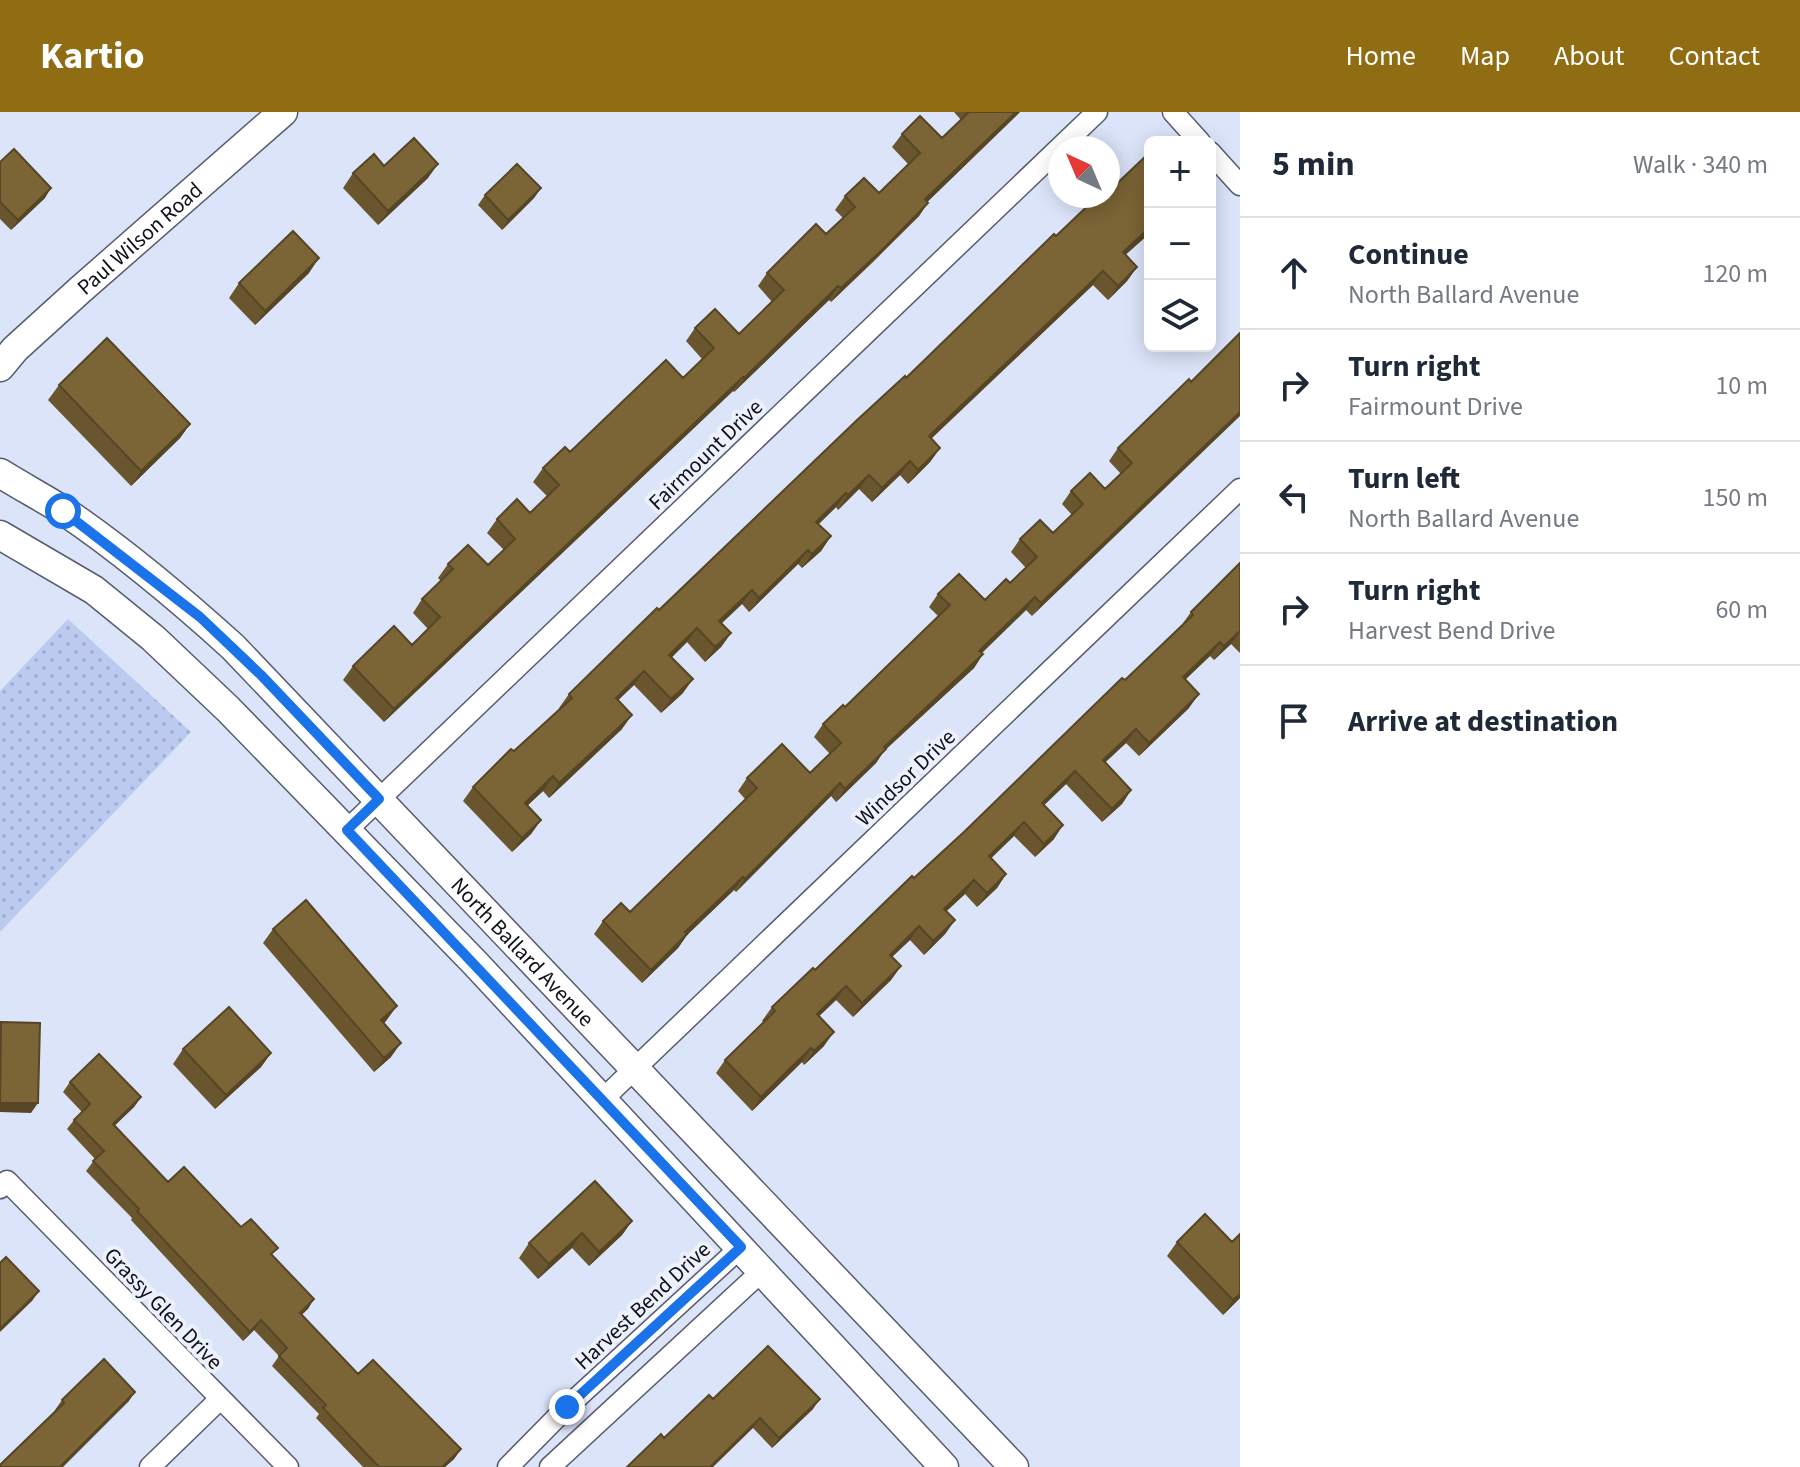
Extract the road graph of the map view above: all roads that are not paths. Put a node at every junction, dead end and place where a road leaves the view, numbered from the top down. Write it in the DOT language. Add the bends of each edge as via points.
graph roads {
  1 [pos="283,112"];
  2 [pos="1097,112"];
  3 [pos="1173,112"];
  4 [pos="1195,136"];
  5 [pos="1216,159"];
  6 [pos="1240,185"];
  7 [pos="0,367"];
  8 [pos="0,473"];
  9 [pos="1240,489"];
  10 [pos="0,535"];
  11 [pos="379,799"];
  12 [pos="347,830"];
  13 [pos="636,1068"];
  14 [pos="602,1100"];
  15 [pos="3,1184"];
  16 [pos="741,1247"];
  17 [pos="763,1270"];
  18 [pos="219,1400"];
  19 [pos="150,1467"];
  20 [pos="288,1467"];
  21 [pos="508,1467"];
  22 [pos="550,1467"];
  23 [pos="944,1467"];
  24 [pos="1014,1467"];
  1 -- 7 [label="main road, Paul Wilson Road"];
  2 -- 11 [label="street, Fairmount Drive"];
  3 -- 4 [label="street"];
  5 -- 6 [label="street"];
  8 -- 11 [label="main road, North Ballard Avenue" via="74,519 200,617"];
  9 -- 13 [label="street, Windsor Drive"];
  10 -- 12 [label="main road, North Ballard Avenue" via="94,590 153,638"];
  11 -- 12 [label="street, Fairmount Drive"];
  11 -- 13 [label="main road, North Ballard Avenue"];
  12 -- 14 [label="main road, North Ballard Avenue"];
  13 -- 14 [label="street, Windsor Drive"];
  13 -- 24 [label="main road, North Ballard Avenue"];
  14 -- 16 [label="main road, North Ballard Avenue"];
  15 -- 18 [label="street, Grassy Glen Drive"];
  16 -- 17 [label="main road, North Ballard Avenue"];
  16 -- 21 [label="street, Harvest Bend Drive"];
  17 -- 22 [label="street"];
  17 -- 23 [label="main road, North Ballard Avenue"];
  18 -- 19 [label="street"];
  18 -- 20 [label="street, Grassy Glen Drive"];
}
